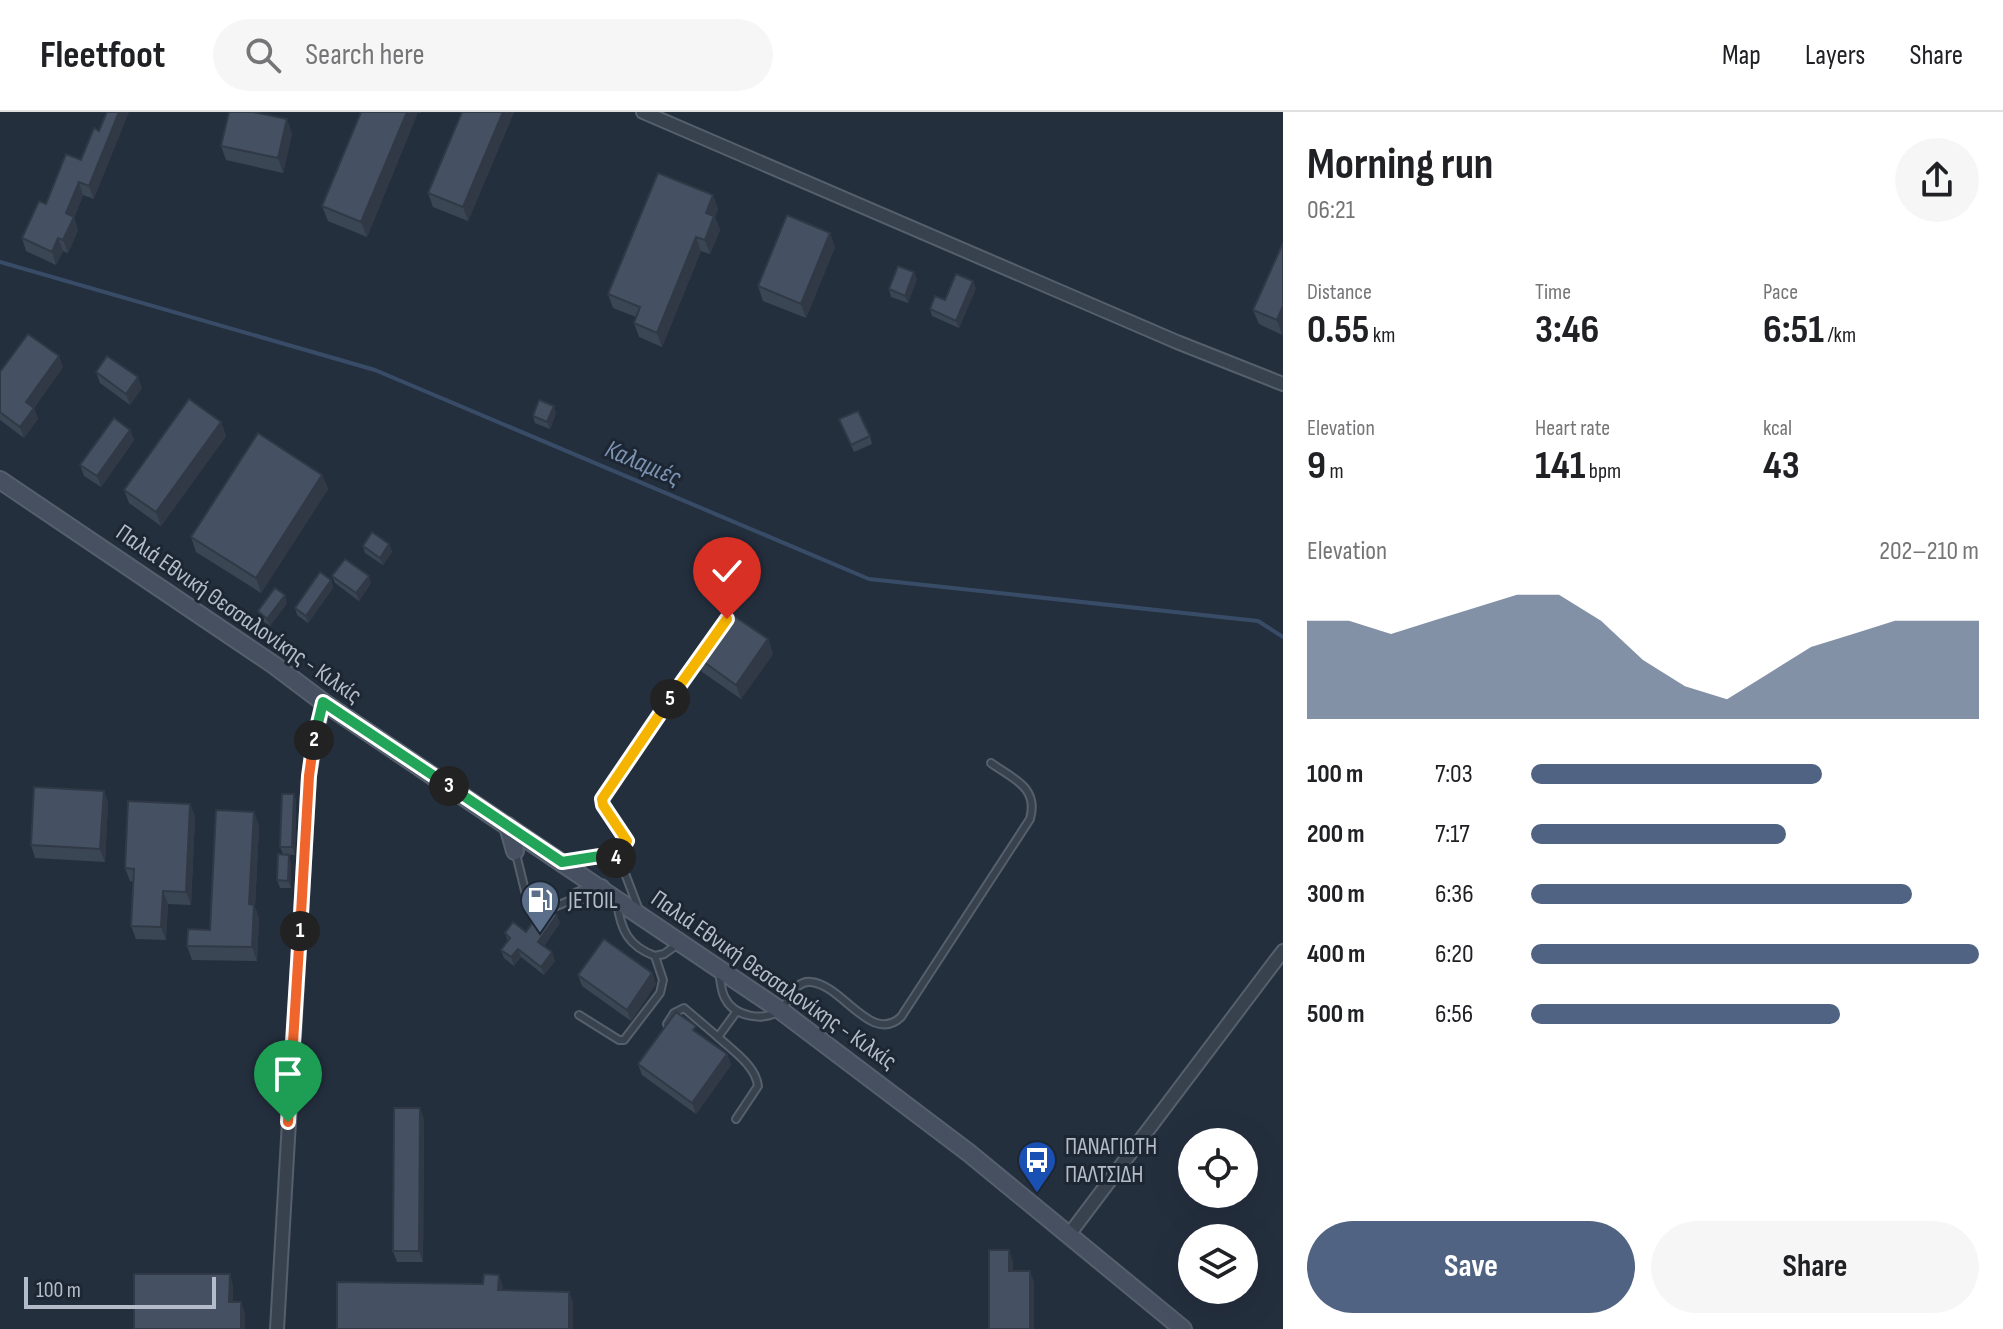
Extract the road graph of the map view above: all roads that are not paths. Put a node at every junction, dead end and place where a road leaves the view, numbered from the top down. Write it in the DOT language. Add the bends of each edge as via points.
graph roads {
  1 [pos="643,112"];
  2 [pos="1283,384"];
  3 [pos="0,480"];
  4 [pos="709,644"];
  5 [pos="323,702"];
  6 [pos="991,763"];
  7 [pos="508,826"];
  8 [pos="515,851"];
  9 [pos="616,858"];
  10 [pos="562,862"];
  11 [pos="608,893"];
  12 [pos="578,897"];
  13 [pos="640,914"];
  14 [pos="681,942"];
  15 [pos="1283,951"];
  16 [pos="655,956"];
  17 [pos="718,967"];
  18 [pos="780,1010"];
  19 [pos="737,1011"];
  20 [pos="579,1015"];
  21 [pos="660,1034"];
  22 [pos="718,1037"];
  23 [pos="736,1119"];
  24 [pos="1068,1236"];
  25 [pos="277,1329"];
  26 [pos="1183,1329"];
  1 -- 2 [label="street"];
  3 -- 5 [label="main road, Παλιά Εθνική Θεσσαλονίκης - Κιλκίς"];
  4 -- 9 [label="lane" via="604,792 603,805 627,841"];
  5 -- 7 [label="main road, Παλιά Εθνική Θεσσαλονίκης - Κιλκίς"];
  5 -- 25 [label="street" via="309,776"];
  6 -- 18 [label="lane" via="1028,789 1034,807 1030,819 901,1017 887,1027 880,1025 813,982 796,988"];
  7 -- 8 [label="main road"];
  7 -- 10 [label="main road, Παλιά Εθνική Θεσσαλονίκης - Κιλκίς"];
  8 -- 12 [label="lane" via="527,899 544,911"];
  9 -- 10 [label="lane"];
  9 -- 13 [label="lane"];
  10 -- 11 [label="main road, Παλιά Εθνική Θεσσαλονίκης - Κιλκίς"];
  11 -- 12 [label="main road"];
  11 -- 13 [label="main road, Παλιά Εθνική Θεσσαλονίκης - Κιλκίς"];
  11 -- 16 [label="lane" via="629,941"];
  13 -- 14 [label="main road, Παλιά Εθνική Θεσσαλονίκης - Κιλκίς"];
  14 -- 16 [label="lane"];
  14 -- 17 [label="main road, Παλιά Εθνική Θεσσαλονίκης - Κιλκίς"];
  15 -- 24 [label="street"];
  16 -- 20 [label="lane" via="663,980 660,993 624,1040"];
  17 -- 18 [label="main road, Παλιά Εθνική Θεσσαλονίκης - Κιλκίς"];
  17 -- 19 [label="lane" via="724,998"];
  18 -- 19 [label="lane" via="755,1016"];
  18 -- 24 [label="main road, Παλιά Εθνική Θεσσαλονίκης - Κιλκίς" via="969,1153"];
  19 -- 22 [label="lane"];
  21 -- 22 [label="lane" via="684,1008"];
  22 -- 23 [label="lane" via="758,1082"];
  24 -- 26 [label="main road, Παλιά Εθνική Θεσσαλονίκης - Κιλκίς"];
}
